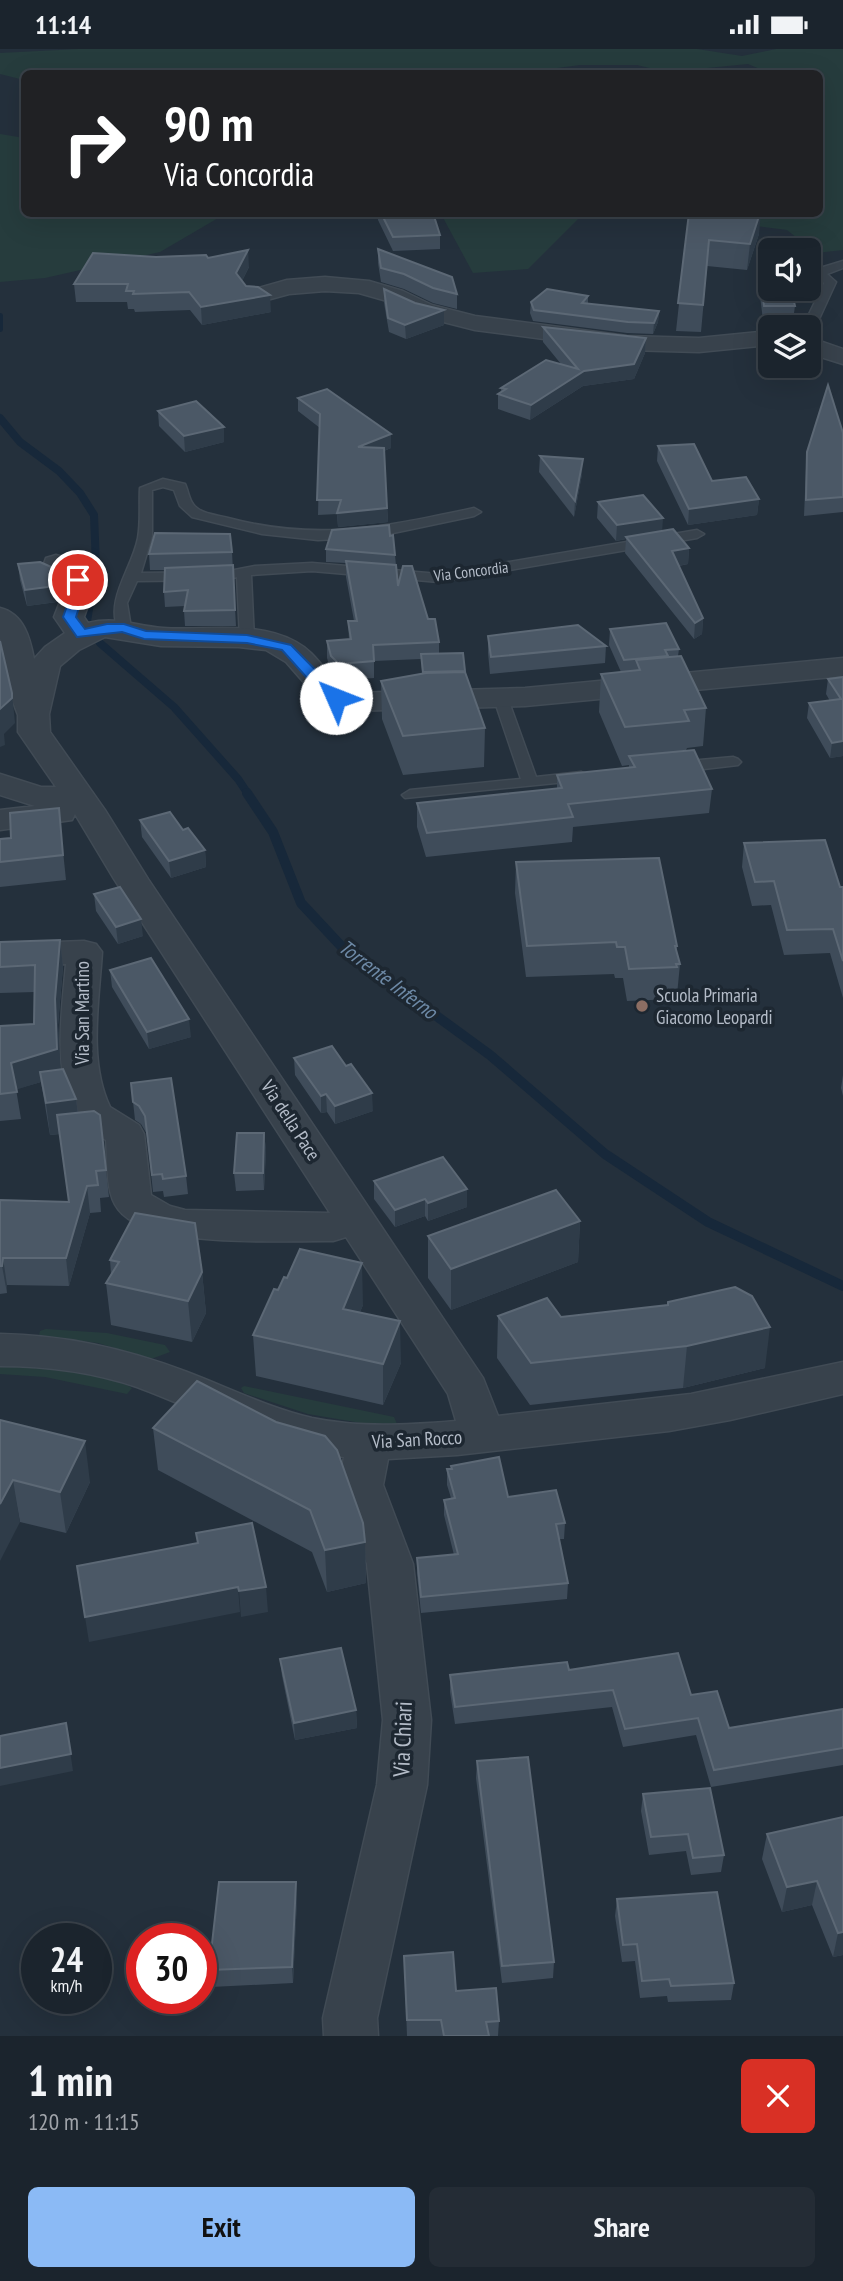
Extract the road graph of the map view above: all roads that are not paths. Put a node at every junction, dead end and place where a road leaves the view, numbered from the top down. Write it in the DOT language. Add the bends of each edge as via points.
graph roads {
  1 [pos="843,264"];
  2 [pos="821,272"];
  3 [pos="821,275"];
  4 [pos="256,296"];
  5 [pos="815,315"];
  6 [pos="758,339"];
  7 [pos="821,349"];
  8 [pos="843,357"];
  9 [pos="474,512"];
  10 [pos="697,534"];
  11 [pos="56,563"];
  12 [pos="244,573"];
  13 [pos="133,577"];
  14 [pos="0,617"];
  15 [pos="100,630"];
  16 [pos="247,639"];
  17 [pos="843,667"];
  18 [pos="501,699"];
  19 [pos="34,715"];
  20 [pos="733,762"];
  21 [pos="665,768"];
  22 [pos="597,775"];
  23 [pos="530,782"];
  24 [pos="0,784"];
  25 [pos="410,795"];
  26 [pos="84,802"];
  27 [pos="0,820"];
  28 [pos="0,955"];
  29 [pos="356,1220"];
  30 [pos="0,1350"];
  31 [pos="843,1377"];
  32 [pos="482,1435"];
  33 [pos="369,1443"];
  34 [pos="351,2036"];
  1 -- 2 [label="lane"];
  3 -- 5 [label="lane" via="830,282"];
  4 -- 6 [label="street" via="287,287 361,286 475,323 627,343 699,345"];
  7 -- 8 [label="street"];
  9 -- 13 [label="lane" via="374,533 289,534 206,517 187,506 180,487 155,484 146,488 145,536"];
  10 -- 12 [label="lane, Via Concordia" via="439,577 312,567"];
  11 -- 15 [label="street" via="55,572 69,573 78,580 69,617"];
  12 -- 13 [label="lane, Via Concordia"];
  12 -- 16 [label="lane"];
  13 -- 15 [label="lane"];
  14 -- 19 [label="street" via="14,634"];
  15 -- 16 [label="street"];
  15 -- 19 [label="street" via="44,667"];
  16 -- 18 [label="street" via="286,647 330,694 346,701"];
  17 -- 18 [label="street"];
  18 -- 23 [label="lane"];
  19 -- 26 [label="street" via="34,731"];
  20 -- 21 [label="lane"];
  22 -- 23 [label="lane"];
  23 -- 25 [label="lane"];
  24 -- 26 [label="street" via="38,797"];
  26 -- 27 [label="street"];
  26 -- 29 [label="street, Via della Pace"];
  28 -- 29 [label="street, Via San Martino" via="84,952 82,1077 92,1110 125,1135 132,1199 138,1206 185,1224 332,1227"];
  29 -- 32 [label="street, Via della Pace" via="468,1390"];
  30 -- 33 [label="street, Via San Rocco" via="61,1354 114,1365 169,1382 281,1428"];
  31 -- 32 [label="street, Via San Rocco" via="714,1407"];
  32 -- 33 [label="street, Via San Rocco"];
  33 -- 34 [label="street, Via Chiari" via="361,1485 390,1565 407,1720 401,1785 350,2018"];
}
